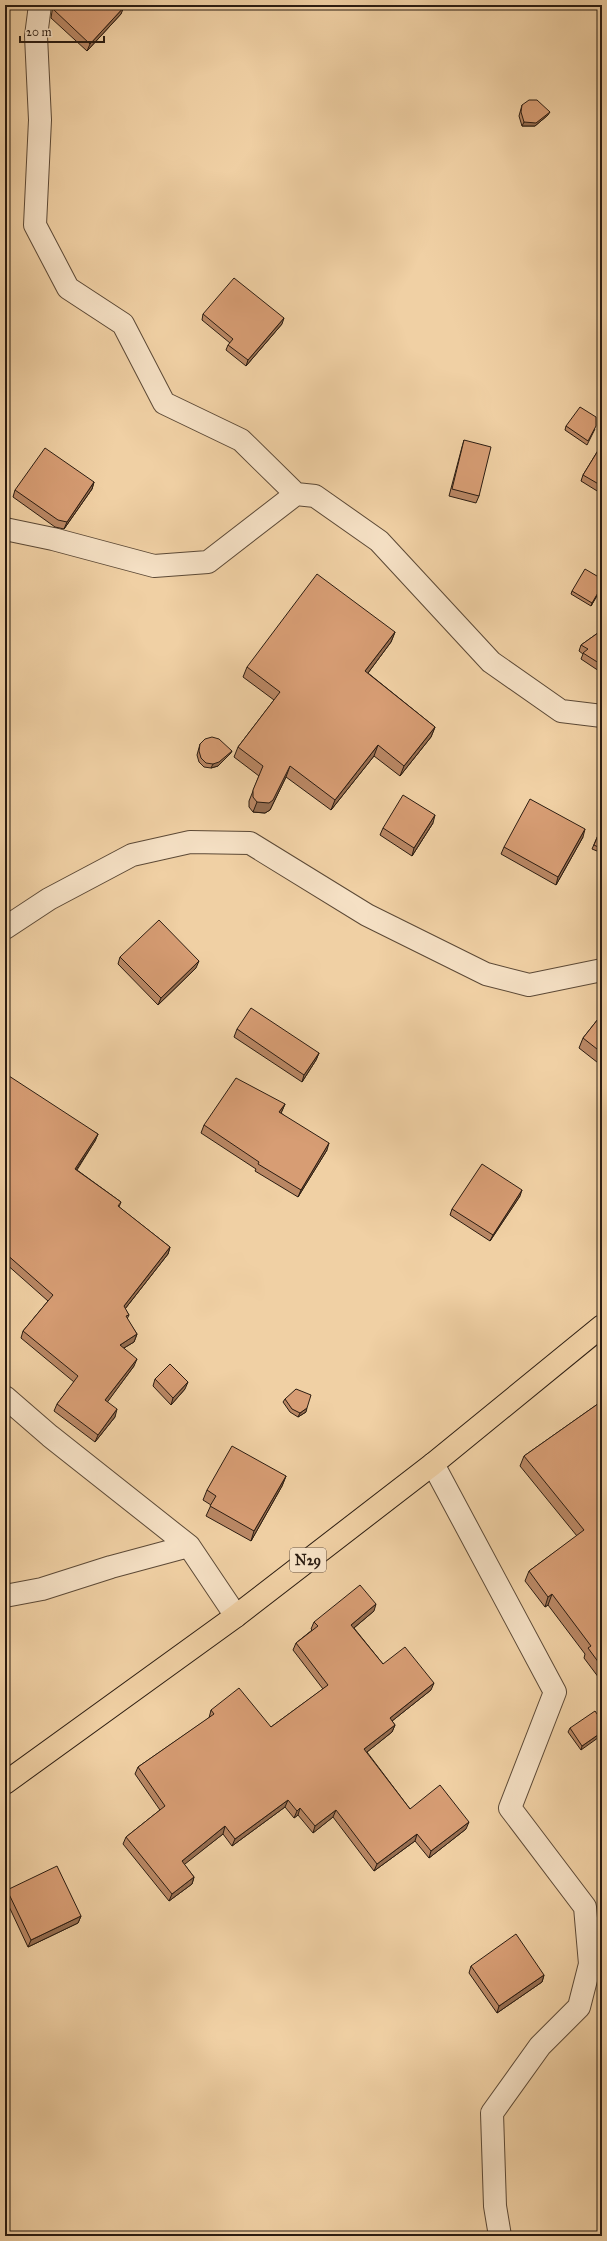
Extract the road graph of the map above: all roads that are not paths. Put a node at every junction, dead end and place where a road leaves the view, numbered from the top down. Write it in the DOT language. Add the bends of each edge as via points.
graph roads {
  1 [pos="40,5"];
  2 [pos="296,494"];
  3 [pos="5,529"];
  4 [pos="602,716"];
  5 [pos="5,928"];
  6 [pos="602,970"];
  7 [pos="602,1326"];
  8 [pos="5,1397"];
  9 [pos="433,1464"];
  10 [pos="190,1546"];
  11 [pos="5,1596"];
  12 [pos="236,1616"];
  13 [pos="5,1783"];
  14 [pos="500,2236"];
  1 -- 2 [label="street" via="36,36 40,120 35,225 68,288 123,324 164,403 241,440"];
  2 -- 3 [label="street" via="208,562 154,566"];
  2 -- 4 [label="street" via="315,496 379,541 491,662 561,711"];
  5 -- 6 [label="street" via="49,899 132,855 190,842 250,843 367,915 486,974 529,985"];
  7 -- 9 [label="main road, N29"];
  8 -- 10 [label="street" via="50,1436"];
  9 -- 12 [label="main road, N29"];
  9 -- 14 [label="street" via="555,1692 510,1808 585,1907 588,1927 590,1964 579,2007 540,2046 492,2113 495,2206"];
  10 -- 11 [label="street" via="42,1589"];
  10 -- 12 [label="street"];
  12 -- 13 [label="main road, N29"];
}
